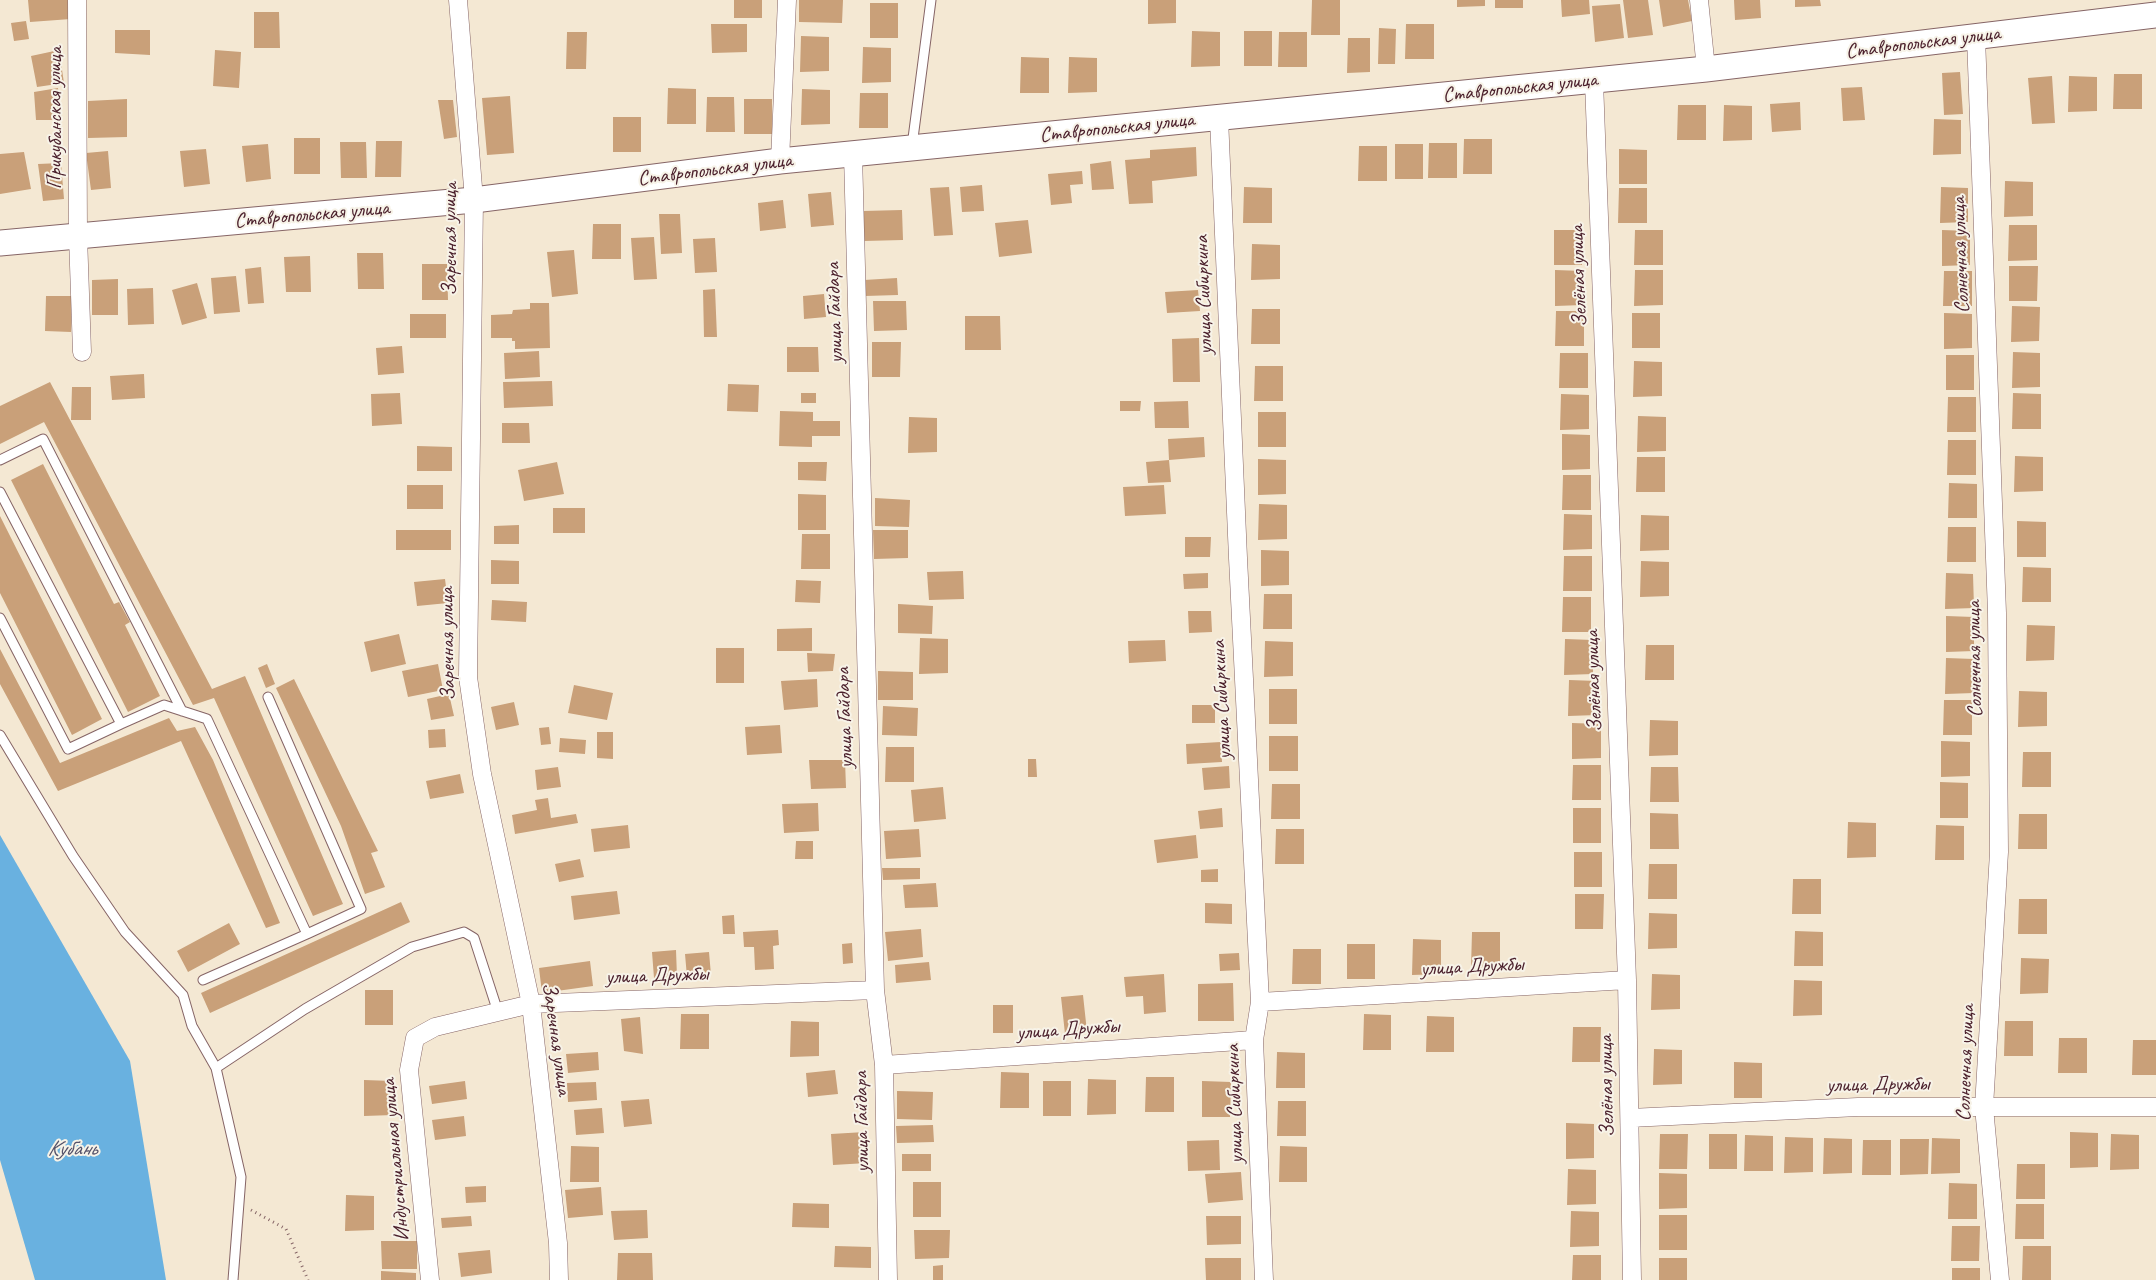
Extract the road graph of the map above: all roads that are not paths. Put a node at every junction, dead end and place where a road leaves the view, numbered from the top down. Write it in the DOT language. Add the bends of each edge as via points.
graph roads {
  1 [pos="76,0"];
  2 [pos="458,0"];
  3 [pos="787,0"];
  4 [pos="931,0"];
  5 [pos="1699,0"];
  6 [pos="2156,15"];
  7 [pos="1976,37"];
  8 [pos="1706,69"];
  9 [pos="1594,81"];
  10 [pos="1219,118"];
  11 [pos="912,148"];
  12 [pos="853,154"];
  13 [pos="780,161"];
  14 [pos="474,200"];
  15 [pos="78,236"];
  16 [pos="0,243"];
  17 [pos="82,352"];
  18 [pos="0,460"];
  19 [pos="0,492"];
  20 [pos="0,618"];
  21 [pos="268,697"];
  22 [pos="182,711"];
  23 [pos="121,724"];
  24 [pos="0,735"];
  25 [pos="307,934"];
  26 [pos="203,980"];
  27 [pos="1627,980"];
  28 [pos="875,990"];
  29 [pos="1260,1002"];
  30 [pos="531,1004"];
  31 [pos="498,1012"];
  32 [pos="1254,1040"];
  33 [pos="884,1065"];
  34 [pos="216,1068"];
  35 [pos="1984,1107"];
  36 [pos="2156,1107"];
  37 [pos="1630,1118"];
  38 [pos="232,1280"];
  39 [pos="430,1280"];
  40 [pos="559,1280"];
  41 [pos="888,1280"];
  42 [pos="1264,1280"];
  43 [pos="1632,1280"];
  44 [pos="2000,1280"];
  1 -- 15 [label="street, Прикубанская улица"];
  2 -- 14 [label="street, Заречная улица"];
  3 -- 13 [label="street"];
  4 -- 11 [label="lane"];
  5 -- 8 [label="street"];
  6 -- 7 [label="main road, Ставропольская улица"];
  7 -- 8 [label="main road, Ставропольская улица"];
  7 -- 35 [label="street, Солнечная улица" via="1997,623 1999,852"];
  8 -- 9 [label="main road, Ставропольская улица"];
  9 -- 10 [label="main road, Ставропольская улица"];
  9 -- 27 [label="street, Зелёная улица"];
  10 -- 11 [label="main road, Ставропольская улица"];
  10 -- 29 [label="street, улица Сибиркина"];
  11 -- 12 [label="main road, Ставропольская улица"];
  12 -- 13 [label="main road, Ставропольская улица"];
  12 -- 28 [label="street, улица Гайдара"];
  13 -- 14 [label="main road, Ставропольская улица"];
  14 -- 15 [label="main road, Ставропольская улица"];
  14 -- 30 [label="street, Заречная улица" via="468,677 482,774"];
  15 -- 16 [label="main road, Ставропольская улица"];
  15 -- 17 [label="street"];
  18 -- 22 [label="lane" via="43,439"];
  19 -- 23 [label="lane"];
  20 -- 23 [label="lane" via="68,749"];
  21 -- 25 [label="lane" via="362,909"];
  22 -- 23 [label="lane" via="164,705"];
  22 -- 25 [label="lane" via="207,718"];
  24 -- 34 [label="lane" via="73,856 125,932 183,995 192,1026"];
  25 -- 26 [label="lane"];
  27 -- 29 [label="street, улица Дружбы"];
  27 -- 37 [label="street, Зелёная улица"];
  28 -- 30 [label="street, улица Дружбы"];
  28 -- 33 [label="street, улица Гайдара"];
  29 -- 32 [label="street, улица Сибиркина"];
  30 -- 31 [label="street, Индустриальная улица"];
  30 -- 40 [label="street, Заречная улица" via="558,1244"];
  31 -- 34 [label="lane" via="474,938 464,932 412,947 305,1009"];
  31 -- 39 [label="street, Индустриальная улица" via="435,1027 415,1038 408,1070"];
  32 -- 33 [label="street, улица Дружбы"];
  32 -- 42 [label="street, улица Сибиркина"];
  33 -- 41 [label="street, улица Гайдара"];
  34 -- 38 [label="lane" via="241,1177"];
  35 -- 36 [label="street, улица Дружбы"];
  35 -- 37 [label="street, улица Дружбы" via="1858,1107"];
  35 -- 44 [label="street, Солнечная улица"];
  37 -- 43 [label="street, Зелёная улица"];
}
